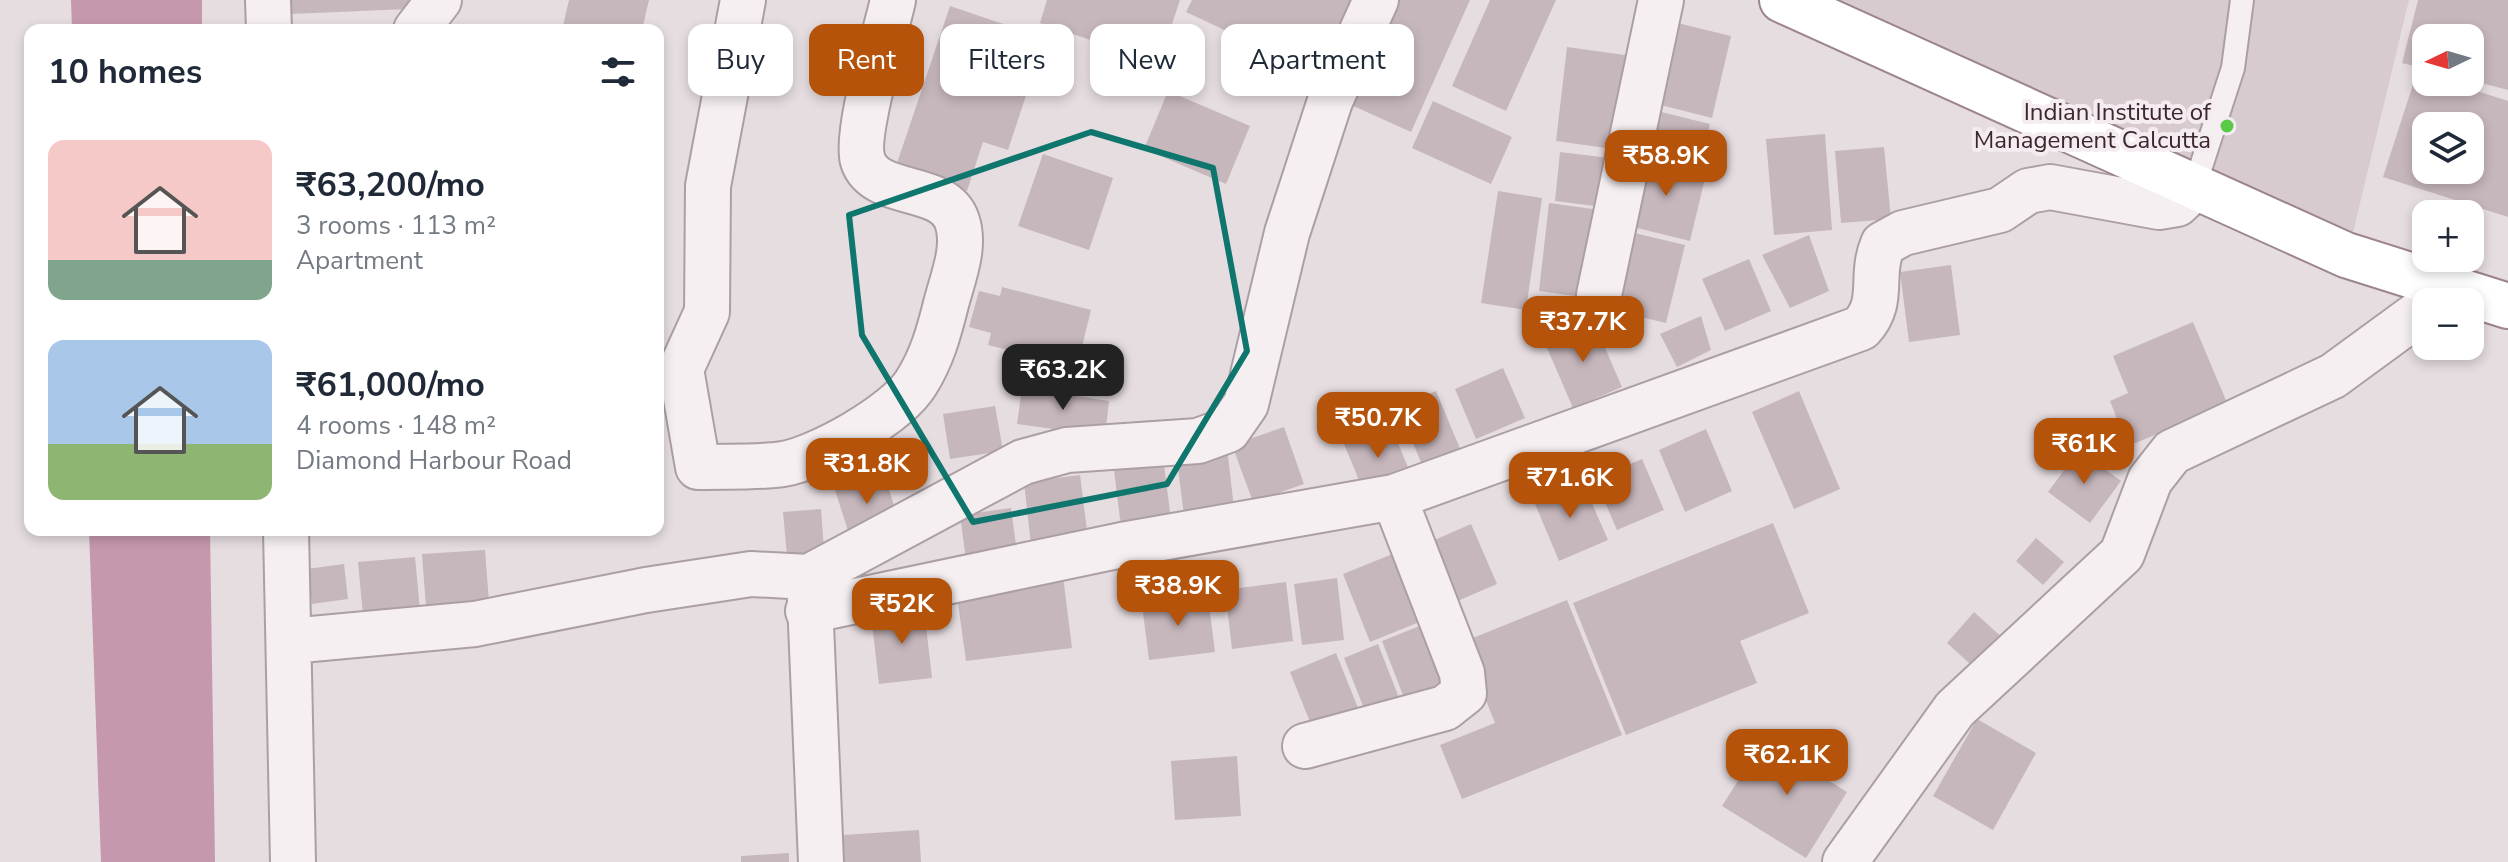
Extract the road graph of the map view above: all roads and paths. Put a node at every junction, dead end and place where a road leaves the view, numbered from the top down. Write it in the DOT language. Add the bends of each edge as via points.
graph roads {
  1 [pos="268,0"];
  2 [pos="439,0"];
  3 [pos="743,0"];
  4 [pos="893,0"];
  5 [pos="1376,0"];
  6 [pos="1661,0"];
  7 [pos="1782,0"];
  8 [pos="2242,0"];
  9 [pos="269,24"];
  10 [pos="421,24"];
  11 [pos="2194,188"];
  12 [pos="2414,288"];
  13 [pos="1599,295"];
  14 [pos="2484,304"];
  15 [pos="2508,306"];
  16 [pos="2412,318"];
  17 [pos="1394,497"];
  18 [pos="286,536"];
  19 [pos="808,594"];
  20 [pos="290,641"];
  21 [pos="1305,746"];
  22 [pos="293,862"];
  23 [pos="821,862"];
  24 [pos="1845,862"];
  1 -- 9 [label="street"];
  2 -- 10 [label="street"];
  3 -- 4 [label="street" via="708,186 707,312 681,369 698,467 785,464 822,451 881,416 915,386 934,350 961,244 956,218 939,201 876,178 863,161 863,132"];
  5 -- 19 [label="street" via="1330,101 1287,233 1246,404 1228,430 1198,441 1067,450 1023,462"];
  6 -- 13 [label="street"];
  7 -- 11 [label="highway"];
  8 -- 11 [label="lane" via="2233,68"];
  11 -- 12 [label="highway"];
  11 -- 17 [label="street" via="2177,204 2159,207 2050,187 2028,191 2000,210 1903,233 1883,244 1874,264 1873,316 1861,328"];
  14 -- 15 [label="highway"];
  16 -- 24 [label="street" via="2333,376 2172,452 2150,480 2122,554 1955,709"];
  17 -- 19 [label="street"];
  17 -- 21 [label="street" via="1462,673 1464,693 1445,708"];
  18 -- 20 [label="street"];
  19 -- 20 [label="street" via="751,574 475,624"];
  19 -- 23 [label="street"];
  20 -- 22 [label="street"];
}
